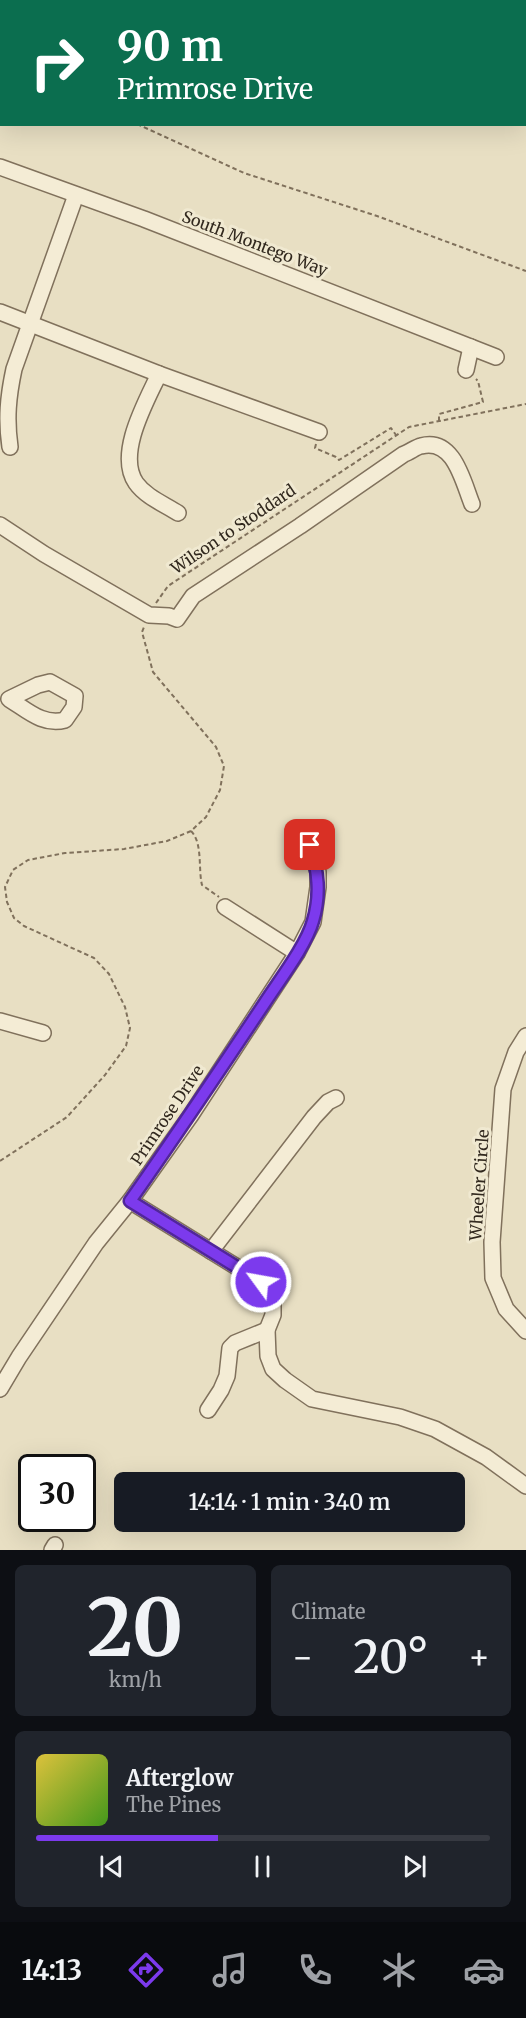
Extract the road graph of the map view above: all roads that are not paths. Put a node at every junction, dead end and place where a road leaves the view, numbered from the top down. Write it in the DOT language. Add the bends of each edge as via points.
graph roads {
  1 [pos="0,166"];
  2 [pos="76,195"];
  3 [pos="0,312"];
  4 [pos="31,324"];
  5 [pos="471,347"];
  6 [pos="496,357"];
  7 [pos="466,370"];
  8 [pos="159,374"];
  9 [pos="319,432"];
  10 [pos="10,447"];
  11 [pos="472,504"];
  12 [pos="178,513"];
  13 [pos="0,525"];
  14 [pos="310,845"];
  15 [pos="225,907"];
  16 [pos="297,953"];
  17 [pos="0,1021"];
  18 [pos="43,1033"];
  19 [pos="526,1036"];
  20 [pos="336,1098"];
  21 [pos="130,1201"];
  22 [pos="211,1251"];
  23 [pos="267,1330"];
  24 [pos="526,1331"];
  25 [pos="0,1389"];
  26 [pos="208,1410"];
  27 [pos="526,1486"];
  1 -- 2 [label="street, South Montego Way"];
  2 -- 4 [label="street"];
  2 -- 5 [label="street, South Montego Way"];
  3 -- 4 [label="street"];
  4 -- 8 [label="street"];
  4 -- 10 [label="street" via="9,394"];
  5 -- 6 [label="street, South Montego Way"];
  5 -- 7 [label="street"];
  8 -- 9 [label="street"];
  8 -- 12 [label="street" via="128,453 136,482 147,494"];
  11 -- 13 [label="street" via="454,460 444,449 422,446 404,454 193,596 177,619 149,615"];
  14 -- 16 [label="street, Primrose Drive" via="318,887 313,922"];
  15 -- 16 [label="street"];
  16 -- 21 [label="street, Primrose Drive"];
  17 -- 18 [label="street"];
  19 -- 24 [label="street, Wheeler Circle" via="503,1089 492,1242 493,1278 506,1309"];
  20 -- 22 [label="street" via="314,1117"];
  21 -- 22 [label="street"];
  21 -- 25 [label="street, Primrose Drive" via="96,1243"];
  22 -- 23 [label="street" via="261,1282 273,1297 273,1315"];
  23 -- 26 [label="street" via="230,1348 227,1376"];
  23 -- 27 [label="street" via="273,1369 312,1399 400,1418 435,1430 486,1457"];
}
